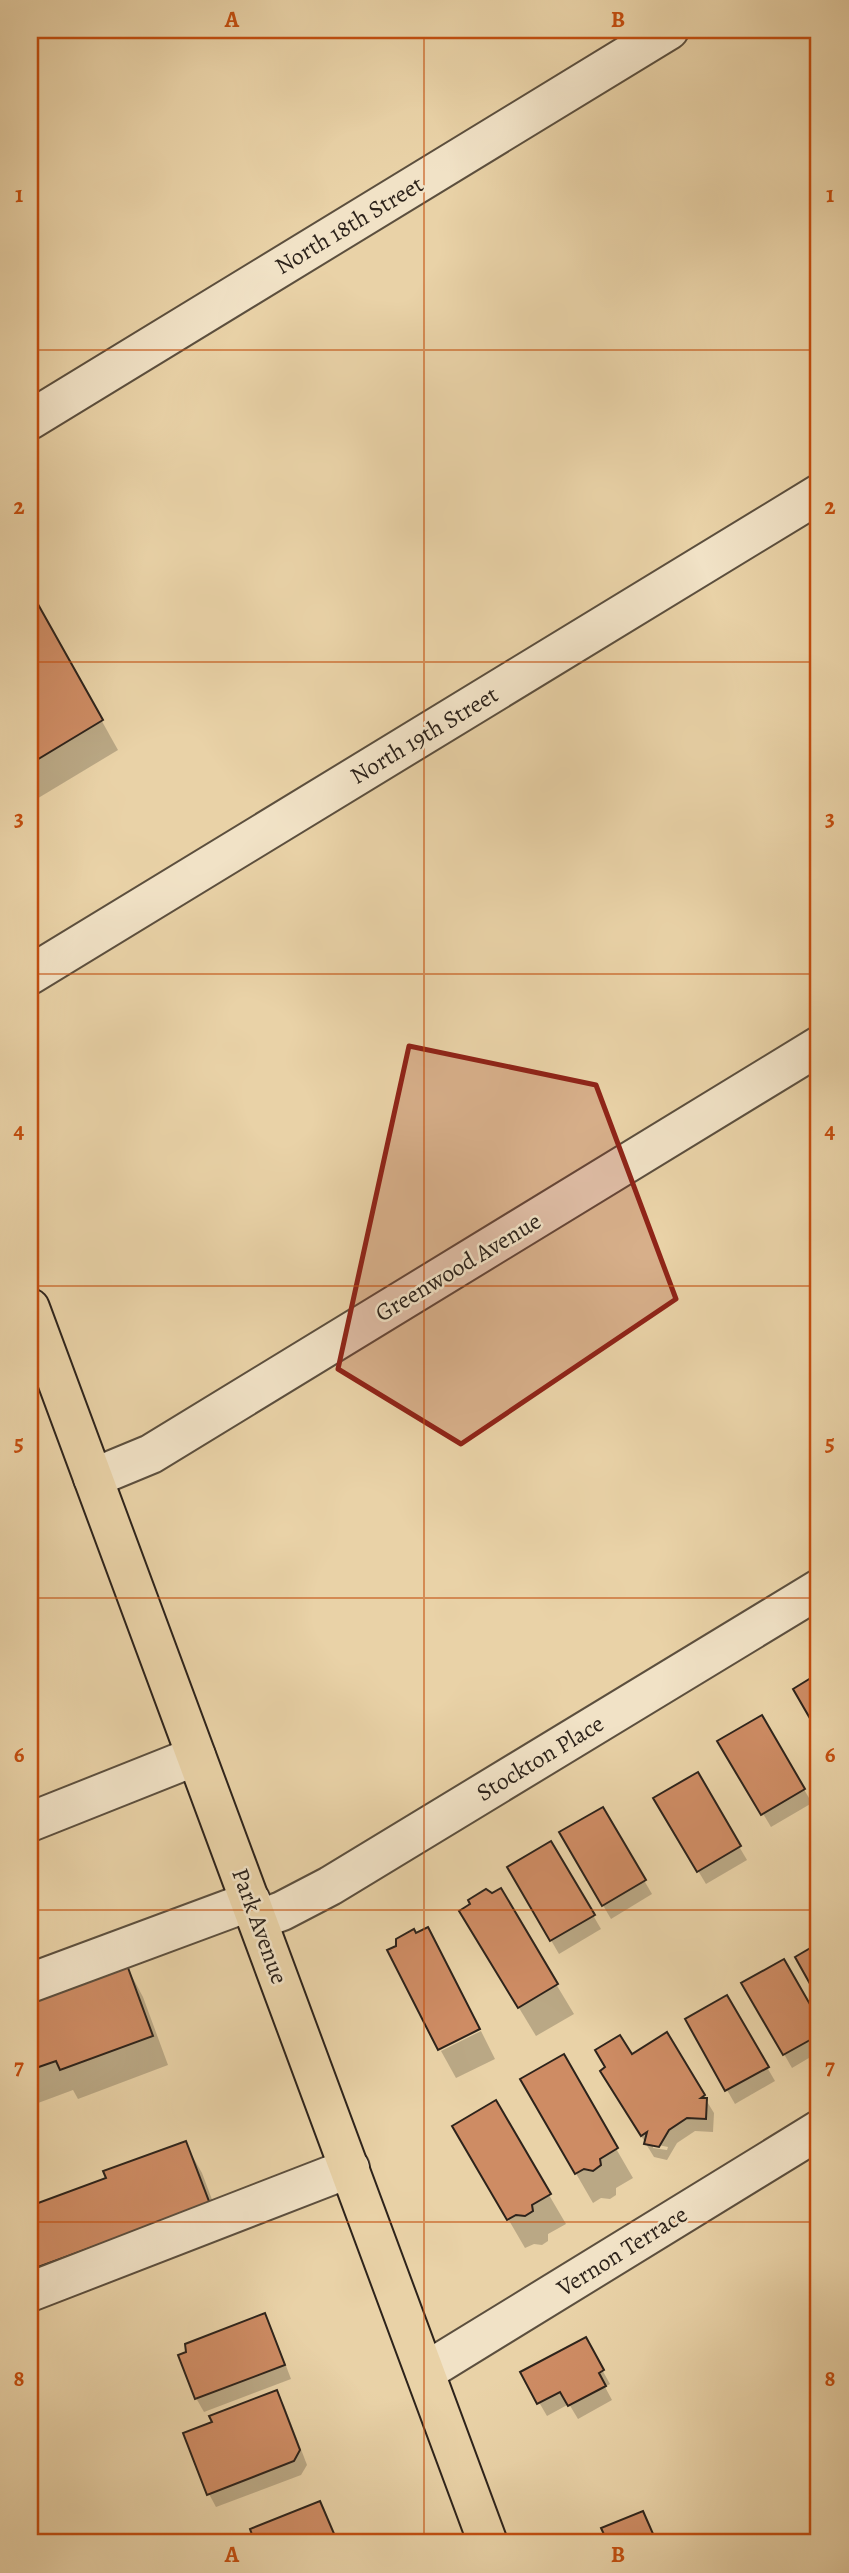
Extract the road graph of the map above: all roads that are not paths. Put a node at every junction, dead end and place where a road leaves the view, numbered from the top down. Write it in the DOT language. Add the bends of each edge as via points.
graph roads {
  1 [pos="669,30"];
  2 [pos="30,420"];
  3 [pos="819,494"];
  4 [pos="30,975"];
  5 [pos="819,1046"];
  6 [pos="30,1308"];
  7 [pos="39,1361"];
  8 [pos="93,1478"];
  9 [pos="819,1589"];
  10 [pos="196,1756"];
  11 [pos="30,1822"];
  12 [pos="254,1911"];
  13 [pos="30,1983"];
  14 [pos="819,2130"];
  15 [pos="350,2168"];
  16 [pos="30,2292"];
  17 [pos="425,2372"];
  18 [pos="488,2543"];
  1 -- 2 [label="street, North 18th Street"];
  3 -- 4 [label="street, North 19th Street"];
  5 -- 8 [label="street, Greenwood Avenue" via="151,1454"];
  6 -- 7 [label="main road, Park Avenue"];
  7 -- 8 [label="main road, Park Avenue"];
  8 -- 10 [label="main road, Park Avenue"];
  9 -- 12 [label="street, Stockton Place" via="330,1886 282,1911"];
  10 -- 11 [label="street"];
  10 -- 12 [label="main road, Park Avenue"];
  12 -- 13 [label="street, Stockton Place"];
  12 -- 15 [label="main road, Park Avenue"];
  14 -- 17 [label="street, Vernon Terrace"];
  15 -- 16 [label="street"];
  15 -- 17 [label="main road, Park Avenue"];
  17 -- 18 [label="main road, Park Avenue"];
}
